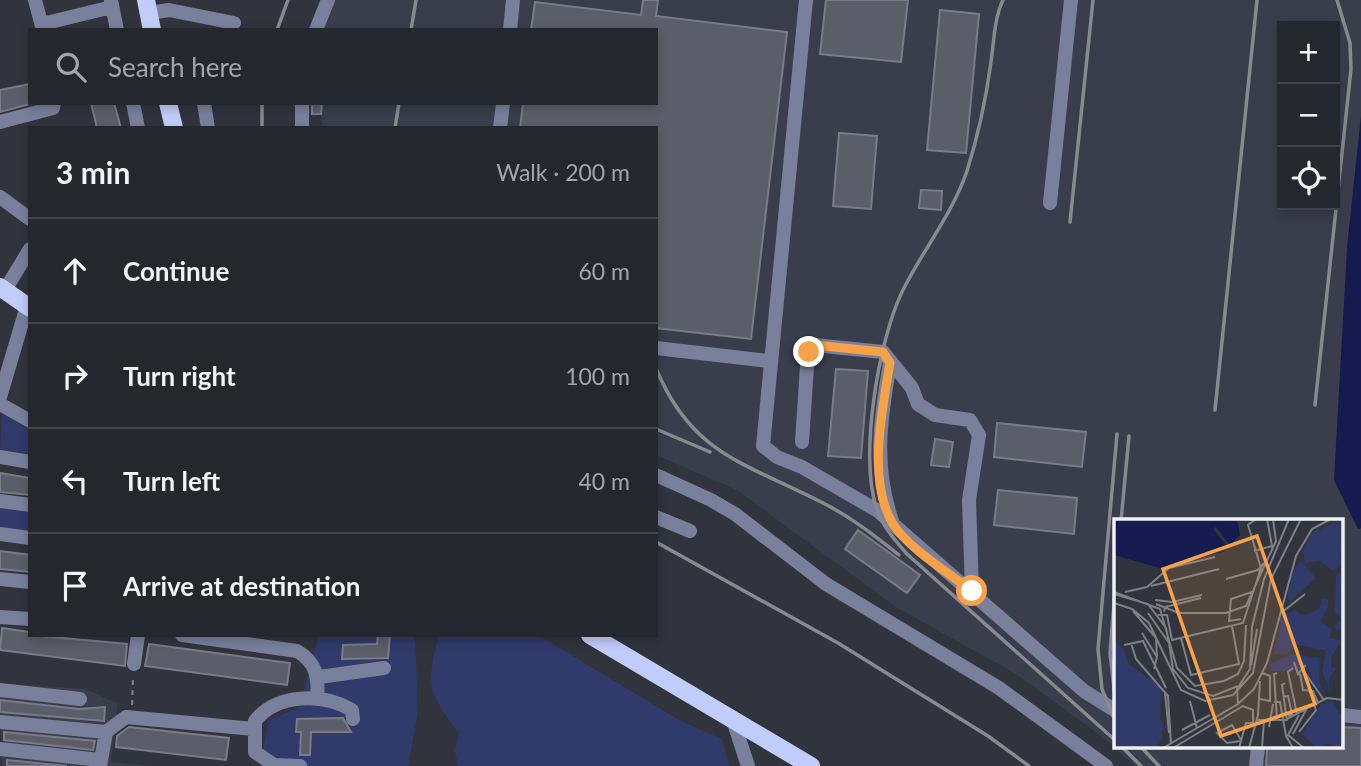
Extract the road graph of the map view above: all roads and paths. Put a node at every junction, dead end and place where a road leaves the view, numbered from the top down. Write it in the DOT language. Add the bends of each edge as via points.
graph roads {
  1 [pos="36,0"];
  2 [pos="328,0"];
  3 [pos="513,0"];
  4 [pos="806,0"];
  5 [pos="1071,0"];
  6 [pos="111,4"];
  7 [pos="149,14"];
  8 [pos="233,23"];
  9 [pos="43,27"];
  10 [pos="117,28"];
  11 [pos="317,28"];
  12 [pos="510,28"];
  13 [pos="54,105"];
  14 [pos="133,105"];
  15 [pos="168,105"];
  16 [pos="204,105"];
  17 [pos="302,105"];
  18 [pos="503,105"];
  19 [pos="0,122"];
  20 [pos="138,126"];
  21 [pos="174,126"];
  22 [pos="208,126"];
  23 [pos="302,126"];
  24 [pos="500,126"];
  25 [pos="0,197"];
  26 [pos="1050,203"];
  27 [pos="28,218"];
  28 [pos="28,252"];
  29 [pos="16,272"];
  30 [pos="28,278"];
  31 [pos="2,289"];
  32 [pos="28,307"];
  33 [pos="658,348"];
  34 [pos="5,357"];
  35 [pos="769,361"];
  36 [pos="890,363"];
  37 [pos="0,397"];
  38 [pos="0,404"];
  39 [pos="28,420"];
  40 [pos="802,442"];
  41 [pos="0,457"];
  42 [pos="28,462"];
  43 [pos="658,476"];
  44 [pos="0,501"];
  45 [pos="28,505"];
  46 [pos="658,518"];
  47 [pos="893,524"];
  48 [pos="691,531"];
  49 [pos="0,534"];
  50 [pos="28,538"];
  51 [pos="0,579"];
  52 [pos="28,582"];
  53 [pos="972,591"];
  54 [pos="0,617"];
  55 [pos="28,619"];
  56 [pos="138,637"];
  57 [pos="196,637"];
  58 [pos="593,637"];
  59 [pos="134,664"];
  60 [pos="384,668"];
  61 [pos="319,677"];
  62 [pos="0,690"];
  63 [pos="317,698"];
  64 [pos="80,699"];
  65 [pos="1114,710"];
  66 [pos="131,716"];
  67 [pos="732,717"];
  68 [pos="353,719"];
  69 [pos="0,722"];
  70 [pos="254,729"];
  71 [pos="106,732"];
  72 [pos="1258,748"];
  73 [pos="0,749"];
  74 [pos="100,763"];
  75 [pos="273,765"];
  76 [pos="300,766"];
  77 [pos="748,766"];
  78 [pos="811,766"];
  79 [pos="1106,766"];
  80 [pos="1256,766"];
  1 -- 9 [label="street"];
  2 -- 11 [label="street"];
  3 -- 12 [label="street"];
  4 -- 35 [label="street"];
  5 -- 26 [label="street"];
  6 -- 9 [label="street"];
  6 -- 10 [label="street"];
  7 -- 8 [label="street" via="176,10"];
  13 -- 19 [label="street" via="42,113"];
  14 -- 20 [label="street"];
  15 -- 21 [label="main road"];
  16 -- 22 [label="street"];
  17 -- 23 [label="street"];
  18 -- 24 [label="street"];
  25 -- 27 [label="street"];
  28 -- 29 [label="street"];
  29 -- 30 [label="street"];
  29 -- 31 [label="street"];
  31 -- 32 [label="main road"];
  32 -- 34 [label="street"];
  33 -- 35 [label="street"];
  34 -- 37 [label="street"];
  35 -- 47 [label="street" via="763,446"];
  36 -- 40 [label="street" via="883,352 814,345 807,366"];
  36 -- 47 [label="street" via="880,414 879,455 881,491"];
  36 -- 53 [label="street" via="912,388 918,404 935,415 970,420 976,426 979,435 969,500"];
  38 -- 39 [label="street"];
  41 -- 42 [label="street"];
  43 -- 79 [label="street" via="735,514 826,584 999,688"];
  44 -- 45 [label="street"];
  46 -- 48 [label="street"];
  47 -- 53 [label="street"];
  49 -- 50 [label="street"];
  51 -- 52 [label="street"];
  53 -- 65 [label="street" via="1084,691"];
  54 -- 55 [label="street"];
  56 -- 59 [label="street"];
  57 -- 61 [label="street" via="297,651 306,656"];
  58 -- 67 [label="main road"];
  59 -- 66 [label="path"];
  60 -- 61 [label="street"];
  61 -- 63 [label="street"];
  62 -- 64 [label="street"];
  63 -- 68 [label="street" via="344,705 352,710"];
  63 -- 70 [label="street" via="278,702 260,716"];
  66 -- 70 [label="street"];
  66 -- 71 [label="street"];
  67 -- 77 [label="street"];
  67 -- 78 [label="main road"];
  69 -- 71 [label="street"];
  70 -- 75 [label="street" via="255,751"];
  71 -- 74 [label="street"];
  72 -- 80 [label="street"];
  73 -- 74 [label="street"];
  75 -- 76 [label="street"];
}
